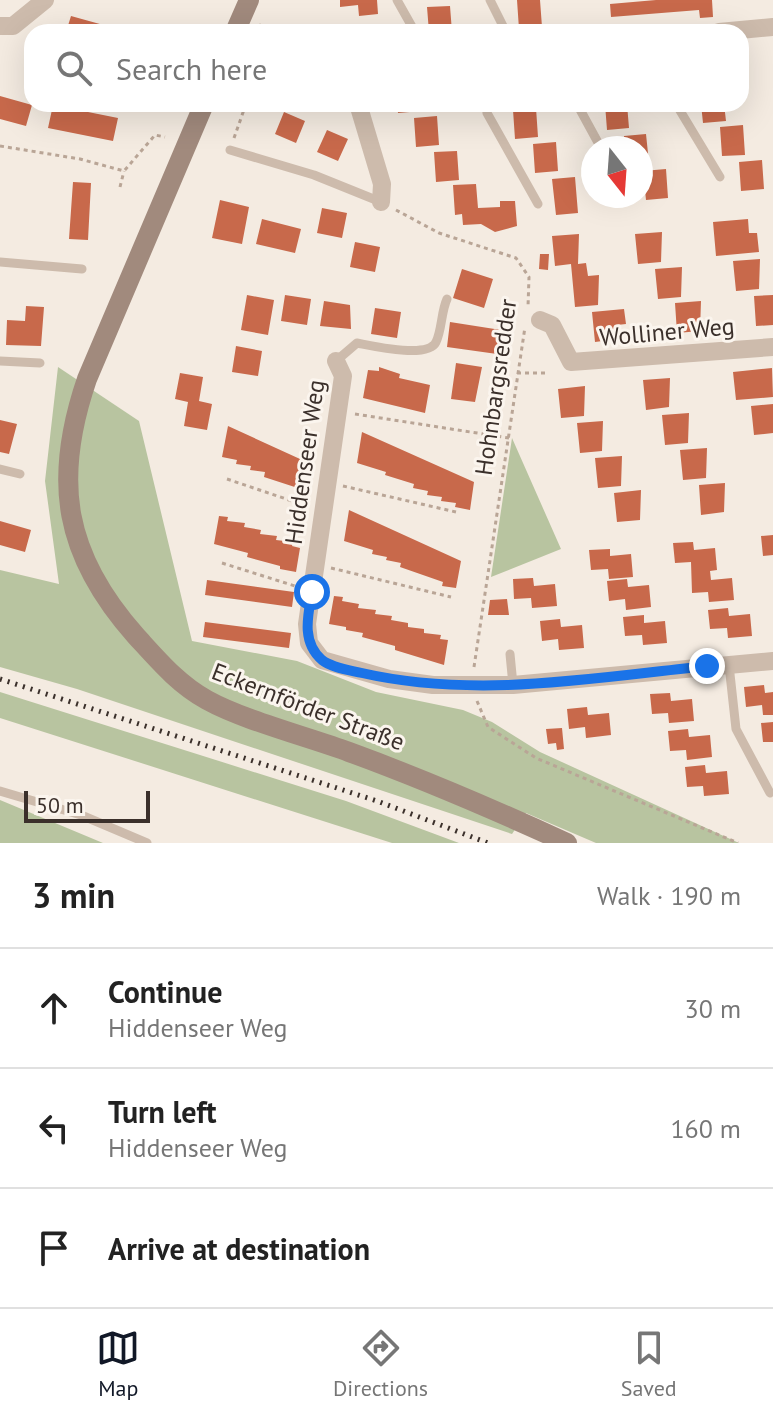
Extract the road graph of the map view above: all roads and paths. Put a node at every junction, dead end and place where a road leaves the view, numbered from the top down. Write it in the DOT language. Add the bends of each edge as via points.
graph roads {
  1 [pos="45,0"];
  2 [pos="249,0"];
  3 [pos="397,0"];
  4 [pos="490,0"];
  5 [pos="238,24"];
  6 [pos="410,24"];
  7 [pos="502,24"];
  8 [pos="0,26"];
  9 [pos="773,27"];
  10 [pos="749,29"];
  11 [pos="201,112"];
  12 [pos="243,112"];
  13 [pos="360,112"];
  14 [pos="487,112"];
  15 [pos="581,112"];
  16 [pos="681,112"];
  17 [pos="594,136"];
  18 [pos="165,137"];
  19 [pos="0,146"];
  20 [pos="230,150"];
  21 [pos="124,171"];
  22 [pos="720,177"];
  23 [pos="120,187"];
  24 [pos="381,202"];
  25 [pos="538,204"];
  26 [pos="0,262"];
  27 [pos="82,269"];
  28 [pos="447,299"];
  29 [pos="540,320"];
  30 [pos="773,347"];
  31 [pos="0,361"];
  32 [pos="336,361"];
  33 [pos="40,363"];
  34 [pos="517,373"];
  35 [pos="547,373"];
  36 [pos="339,411"];
  37 [pos="509,438"];
  38 [pos="0,469"];
  39 [pos="20,474"];
  40 [pos="227,479"];
  41 [pos="328,483"];
  42 [pos="323,511"];
  43 [pos="456,512"];
  44 [pos="222,563"];
  45 [pos="316,564"];
  46 [pos="312,592"];
  47 [pos="451,597"];
  48 [pos="510,654"];
  49 [pos="773,661"];
  50 [pos="729,665"];
  51 [pos="513,685"];
  52 [pos="471,687"];
  53 [pos="0,791"];
  54 [pos="770,793"];
  55 [pos="147,843"];
  56 [pos="567,843"];
  57 [pos="738,843"];
  1 -- 8 [label="street" via="13,26"];
  2 -- 5 [label="street"];
  3 -- 6 [label="lane"];
  4 -- 7 [label="lane"];
  9 -- 10 [label="street"];
  11 -- 56 [label="street, Eckernförder Straße" via="72,421 67,468 71,511 93,581 160,663 209,701 413,775"];
  12 -- 20 [label="path"];
  13 -- 24 [label="street" via="382,184"];
  14 -- 25 [label="lane"];
  15 -- 17 [label="lane"];
  16 -- 22 [label="lane"];
  18 -- 21 [label="path" via="155,135"];
  19 -- 21 [label="path"];
  20 -- 24 [label="lane"];
  21 -- 23 [label="path"];
  24 -- 34 [label="path, Hohnbargsredder" via="439,233 516,258 525,267 529,302"];
  26 -- 27 [label="lane"];
  28 -- 32 [label="lane" via="430,349 357,343"];
  29 -- 30 [label="street, Wolliner Weg" via="552,325 571,362"];
  31 -- 33 [label="lane"];
  32 -- 36 [label="street, Hiddenseer Weg" via="343,376"];
  34 -- 35 [label="path"];
  34 -- 37 [label="path, Hohnbargsredder"];
  36 -- 37 [label="path"];
  36 -- 41 [label="street, Hiddenseer Weg"];
  37 -- 52 [label="path, Hohnbargsredder"];
  38 -- 39 [label="lane"];
  40 -- 42 [label="path"];
  41 -- 42 [label="street, Hiddenseer Weg"];
  41 -- 43 [label="path"];
  42 -- 45 [label="street, Hiddenseer Weg"];
  44 -- 46 [label="path"];
  45 -- 46 [label="street, Hiddenseer Weg"];
  45 -- 47 [label="path"];
  46 -- 52 [label="street, Hiddenseer Weg" via="309,643 322,660 389,679"];
  48 -- 51 [label="lane"];
  49 -- 50 [label="street, Hiddenseer Weg"];
  50 -- 51 [label="street, Hiddenseer Weg"];
  50 -- 54 [label="lane" via="736,729"];
  51 -- 52 [label="street, Hiddenseer Weg"];
  52 -- 57 [label="path" via="488,727 536,758"];
  53 -- 55 [label="lane" via="81,815"];
}
